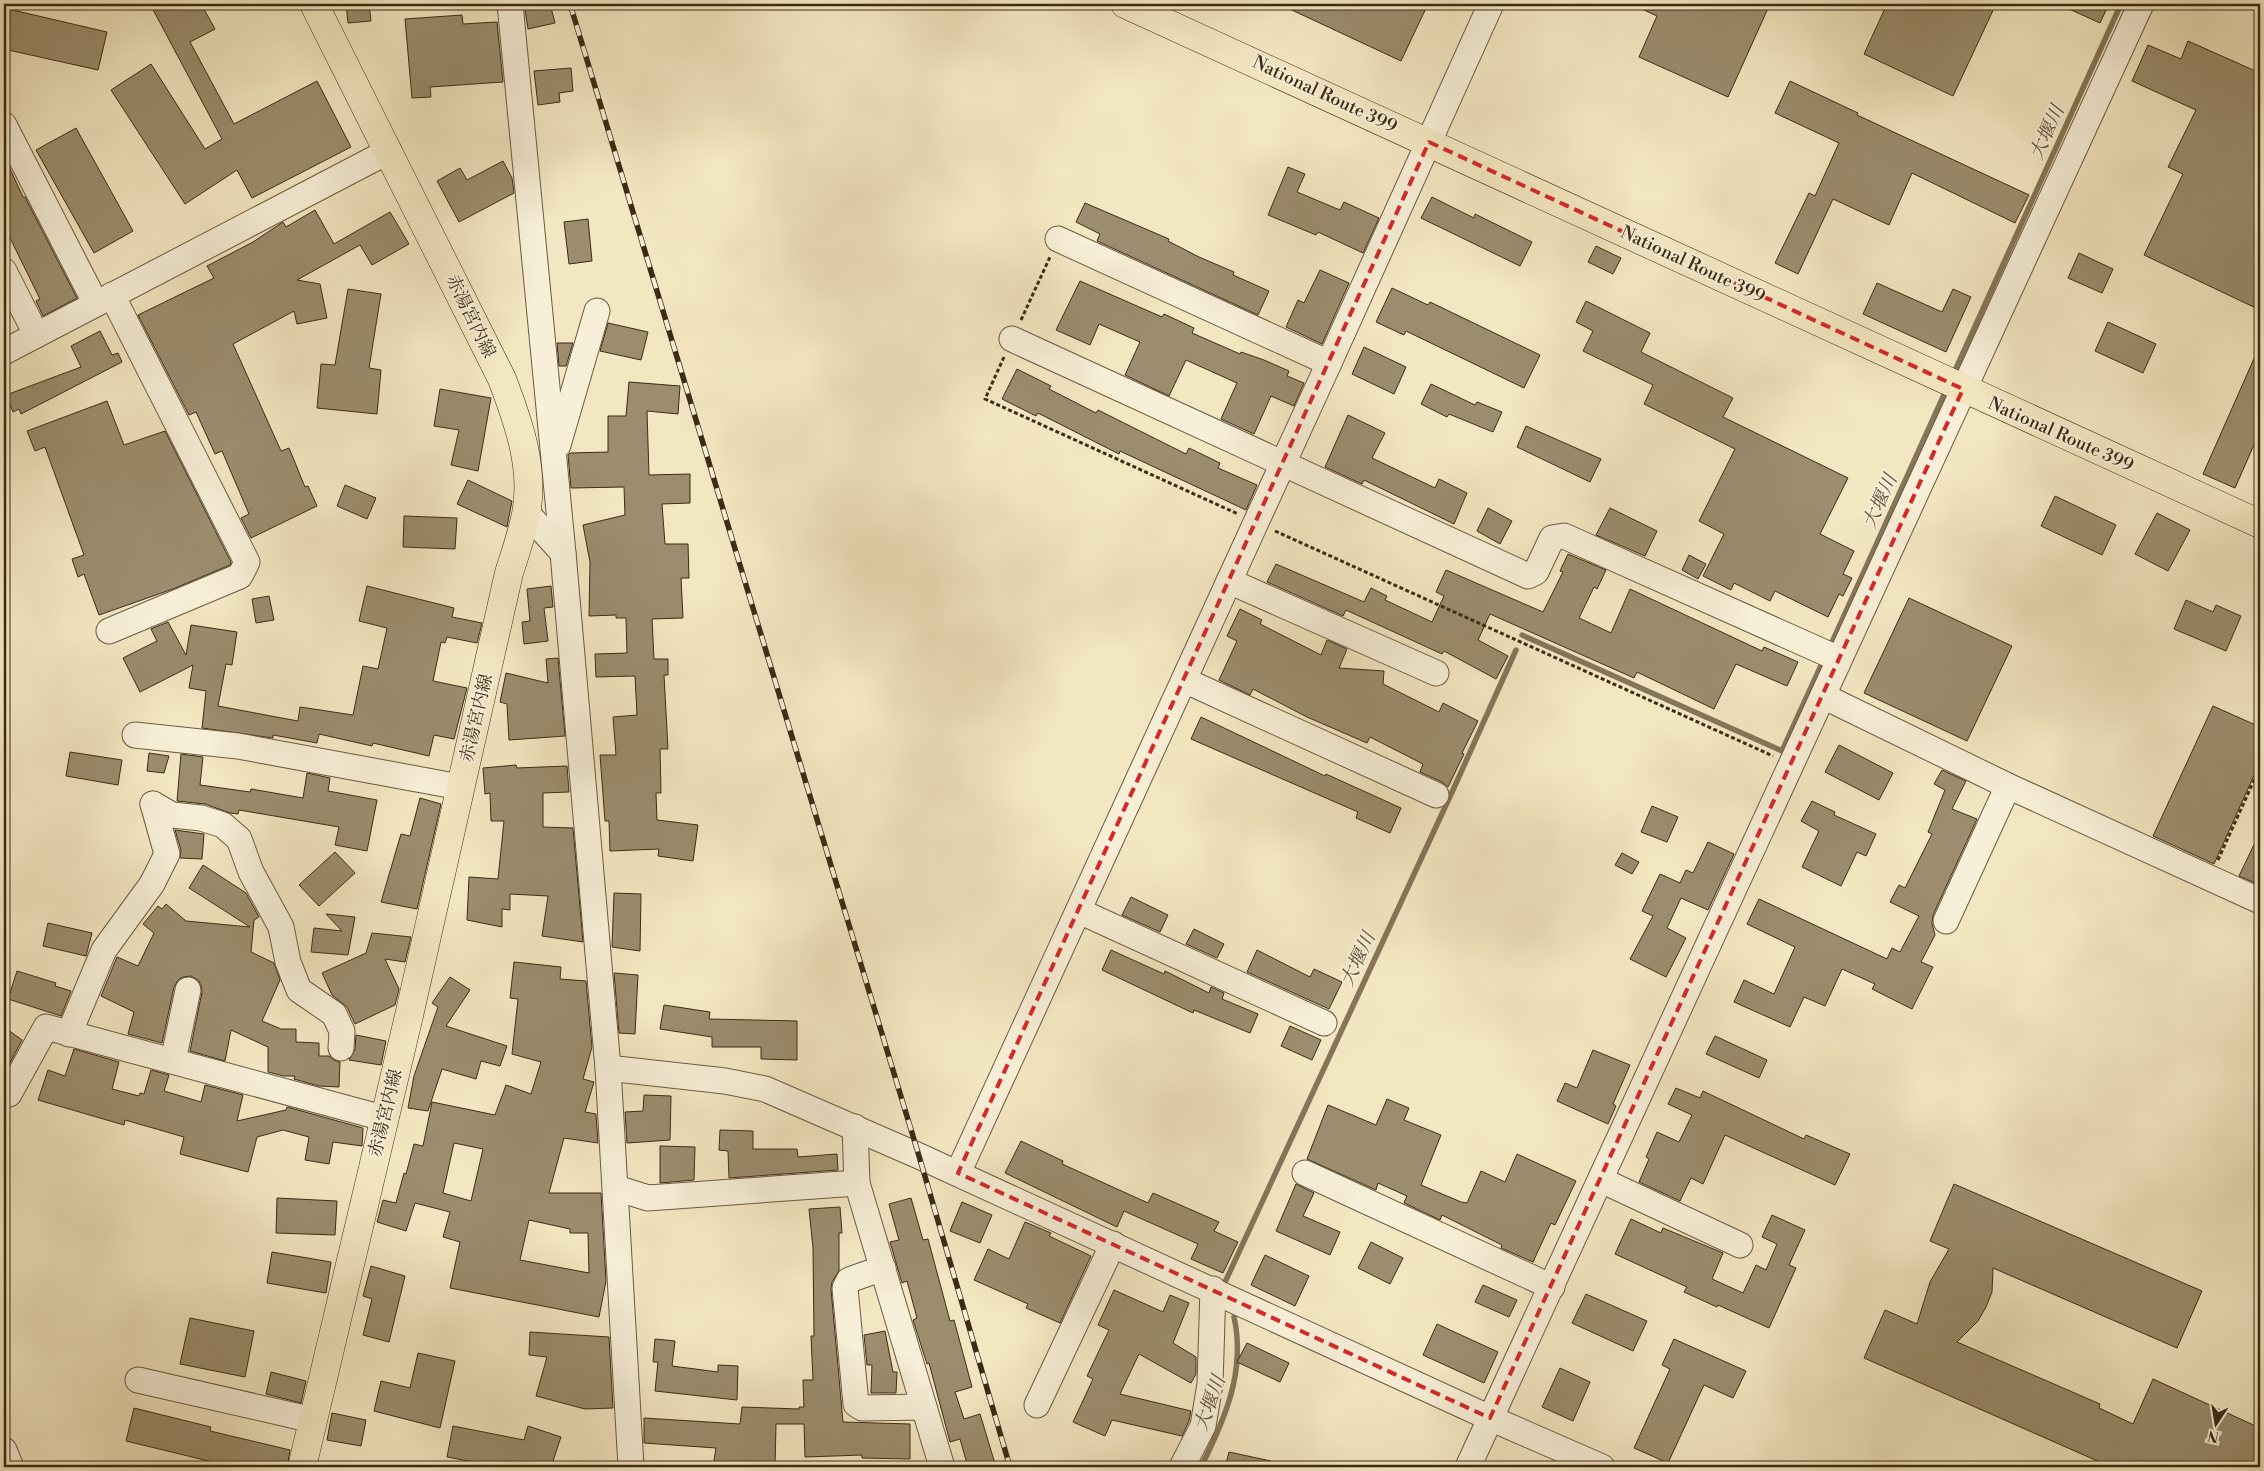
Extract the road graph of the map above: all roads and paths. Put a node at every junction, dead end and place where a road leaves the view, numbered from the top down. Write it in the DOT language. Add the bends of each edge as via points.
graph roads {
  1 [pos="314,4"];
  2 [pos="510,4"];
  3 [pos="1126,4"];
  4 [pos="1491,4"];
  5 [pos="2141,4"];
  6 [pos="4,125"];
  7 [pos="1429,142"];
  8 [pos="389,151"];
  9 [pos="1058,239"];
  10 [pos="4,271"];
  11 [pos="104,300"];
  12 [pos="597,311"];
  13 [pos="36,334"];
  14 [pos="1012,339"];
  15 [pos="4,352"];
  16 [pos="1329,364"];
  17 [pos="1962,389"];
  18 [pos="985,399"];
  19 [pos="554,457"];
  20 [pos="1284,463"];
  21 [pos="527,513"];
  22 [pos="1256,523"];
  23 [pos="2260,524"];
  24 [pos="563,553"];
  25 [pos="1229,581"];
  26 [pos="109,631"];
  27 [pos="1839,660"];
  28 [pos="1436,673"];
  29 [pos="1184,680"];
  30 [pos="1824,696"];
  31 [pos="134,735"];
  32 [pos="1792,764"];
  33 [pos="2260,767"];
  34 [pos="2008,786"];
  35 [pos="460,787"];
  36 [pos="1436,795"];
  37 [pos="2210,878"];
  38 [pos="2260,900"];
  39 [pos="1079,911"];
  40 [pos="1946,921"];
  41 [pos="188,990"];
  42 [pos="1324,1023"];
  43 [pos="69,1034"];
  44 [pos="342,1048"];
  45 [pos="173,1061"];
  46 [pos="608,1068"];
  47 [pos="9,1094"];
  48 [pos="383,1118"];
  49 [pos="855,1127"];
  50 [pos="958,1173"];
  51 [pos="1304,1173"];
  52 [pos="1601,1180"];
  53 [pos="857,1183"];
  54 [pos="616,1188"];
  55 [pos="1113,1244"];
  56 [pos="1740,1245"];
  57 [pos="883,1268"];
  58 [pos="1552,1287"];
  59 [pos="1213,1290"];
  60 [pos="138,1380"];
  61 [pos="1037,1405"];
  62 [pos="924,1407"];
  63 [pos="1490,1418"];
  64 [pos="313,1420"];
  65 [pos="4,1450"];
  66 [pos="11,1467"];
  67 [pos="302,1467"];
  68 [pos="631,1467"];
  69 [pos="942,1467"];
  70 [pos="1182,1467"];
  71 [pos="1468,1467"];
  72 [pos="1602,1467"];
  1 -- 8 [label="main road, 赤湯宮内線"];
  2 -- 19 [label="street"];
  3 -- 7 [label="main road, National Route 399"];
  4 -- 7 [label="street"];
  5 -- 17 [label="street"];
  6 -- 11 [label="street"];
  7 -- 16 [label="street"];
  7 -- 17 [label="main road, National Route 399"];
  8 -- 11 [label="street"];
  8 -- 21 [label="main road, 赤湯宮内線" via="502,379 518,422 528,472"];
  9 -- 16 [label="street"];
  10 -- 13 [label="street"];
  11 -- 13 [label="street"];
  11 -- 26 [label="street" via="247,562 240,576"];
  12 -- 19 [label="street"];
  13 -- 15 [label="street"];
  14 -- 20 [label="street"];
  16 -- 20 [label="street"];
  17 -- 23 [label="main road, National Route 399"];
  17 -- 27 [label="street"];
  18 -- 22 [label="path"];
  19 -- 24 [label="street"];
  20 -- 22 [label="street"];
  20 -- 27 [label="street" via="1528,576 1536,572 1552,538 1564,536"];
  21 -- 24 [label="street"];
  21 -- 35 [label="main road, 赤湯宮内線" via="509,573"];
  22 -- 25 [label="street"];
  22 -- 32 [label="path"];
  24 -- 46 [label="street"];
  25 -- 28 [label="street"];
  25 -- 29 [label="street"];
  27 -- 30 [label="street"];
  29 -- 36 [label="street"];
  29 -- 39 [label="street"];
  30 -- 32 [label="street"];
  30 -- 34 [label="street"];
  31 -- 35 [label="street" via="238,746"];
  32 -- 52 [label="street"];
  33 -- 37 [label="path"];
  34 -- 37 [label="street"];
  34 -- 40 [label="street"];
  35 -- 48 [label="main road, 赤湯宮内線"];
  37 -- 38 [label="street"];
  39 -- 42 [label="street"];
  39 -- 50 [label="street"];
  41 -- 45 [label="street"];
  43 -- 44 [label="street" via="104,950 152,884 166,854 153,804 172,815 201,818 223,825 239,839 251,872 281,927 288,962 299,990 334,1014 342,1030"];
  43 -- 45 [label="street"];
  43 -- 47 [label="street" via="46,1027"];
  45 -- 48 [label="street"];
  46 -- 49 [label="street" via="725,1081 765,1089"];
  46 -- 54 [label="street"];
  48 -- 64 [label="main road, 赤湯宮内線"];
  49 -- 50 [label="street"];
  49 -- 53 [label="street"];
  50 -- 55 [label="street"];
  51 -- 58 [label="street"];
  52 -- 56 [label="street"];
  52 -- 58 [label="street"];
  53 -- 54 [label="street" via="648,1198"];
  53 -- 57 [label="street"];
  54 -- 68 [label="street"];
  55 -- 59 [label="street"];
  55 -- 61 [label="street"];
  57 -- 62 [label="street"];
  57 -- 62 [label="street" via="849,1280 845,1288 856,1404 862,1408"];
  58 -- 63 [label="street"];
  59 -- 63 [label="street"];
  59 -- 70 [label="street" via="1210,1384 1203,1426"];
  60 -- 64 [label="street"];
  62 -- 69 [label="street"];
  63 -- 71 [label="street"];
  63 -- 72 [label="street"];
  64 -- 67 [label="main road, 赤湯宮内線"];
  65 -- 66 [label="street"];
}
